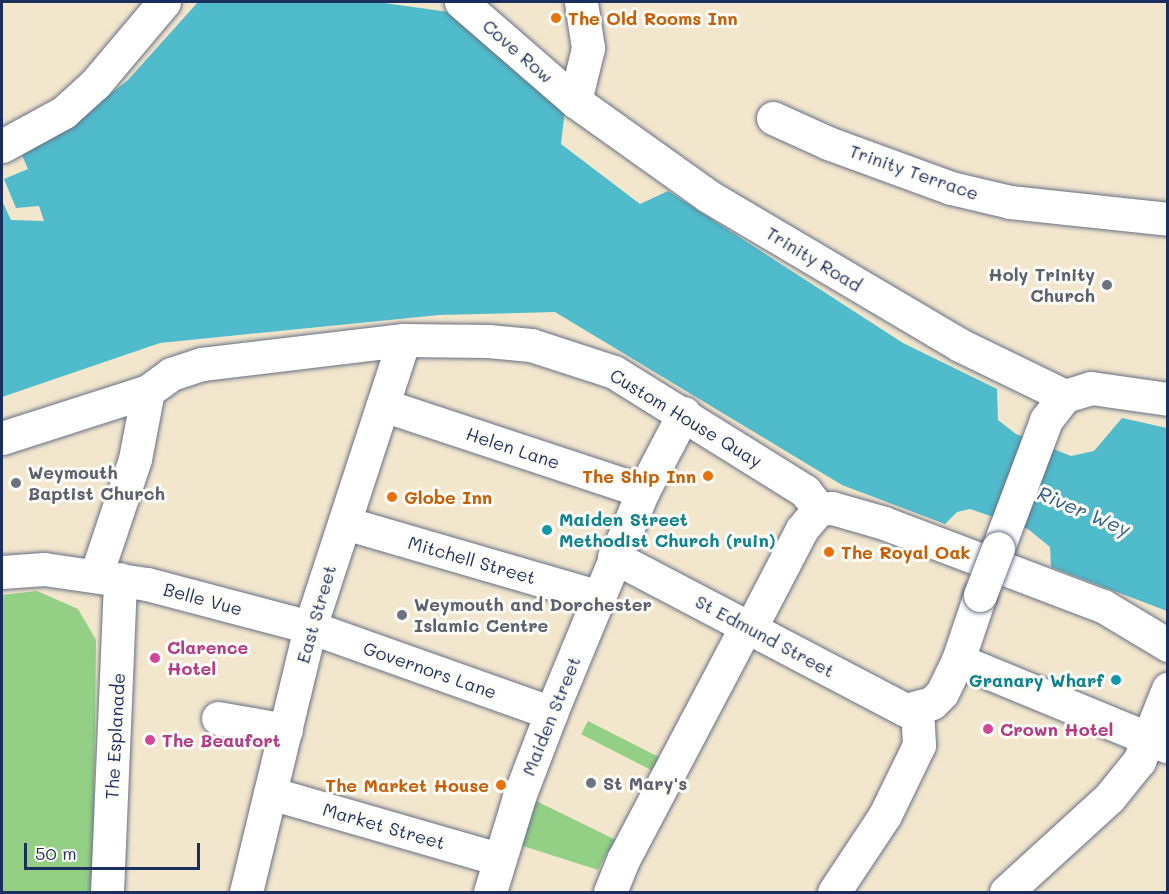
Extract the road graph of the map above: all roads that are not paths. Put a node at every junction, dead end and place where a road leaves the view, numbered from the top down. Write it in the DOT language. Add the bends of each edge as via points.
graph roads {
  1 [pos="165,2"];
  2 [pos="461,2"];
  3 [pos="581,2"];
  4 [pos="575,101"];
  5 [pos="773,118"];
  6 [pos="2,144"];
  7 [pos="1167,219"];
  8 [pos="404,340"];
  9 [pos="148,391"];
  10 [pos="1065,396"];
  11 [pos="1167,399"];
  12 [pos="383,405"];
  13 [pos="684,413"];
  14 [pos="2,438"];
  15 [pos="643,490"];
  16 [pos="819,508"];
  17 [pos="345,523"];
  18 [pos="615,557"];
  19 [pos="2,572"];
  20 [pos="108,577"];
  21 [pos="598,597"];
  22 [pos="749,626"];
  23 [pos="310,627"];
  24 [pos="1167,645"];
  25 [pos="958,660"];
  26 [pos="1167,689"];
  27 [pos="917,710"];
  28 [pos="551,713"];
  29 [pos="218,718"];
  30 [pos="286,730"];
  31 [pos="1158,742"];
  32 [pos="270,793"];
  33 [pos="499,859"];
  34 [pos="107,892"];
  35 [pos="246,892"];
  36 [pos="490,892"];
  37 [pos="610,892"];
  38 [pos="834,892"];
  39 [pos="1006,892"];
  1 -- 6 [label="street" via="95,84 64,112"];
  2 -- 4 [label="street, Cove Row"];
  3 -- 4 [label="street" via="588,48"];
  4 -- 10 [label="street, Trinity Road" via="708,196 960,345"];
  5 -- 7 [label="street, Trinity Terrace" via="828,143 951,188 1010,202"];
  8 -- 9 [label="street, Custom House Quay" via="202,364 171,374"];
  8 -- 12 [label="street, East Street"];
  8 -- 13 [label="street, Custom House Quay" via="531,345 614,372"];
  9 -- 14 [label="street, Custom House Quay"];
  9 -- 20 [label="street, The Esplanade"];
  10 -- 11 [label="street" via="1091,388"];
  10 -- 25 [label="street, bridge" via="1041,434"];
  12 -- 15 [label="street, Helen Lane"];
  12 -- 17 [label="street, East Street"];
  13 -- 15 [label="street, Maiden Street"];
  13 -- 16 [label="street, Custom House Quay" via="805,491"];
  15 -- 18 [label="street, Maiden Street"];
  16 -- 22 [label="street" via="802,529"];
  16 -- 24 [label="street" via="884,523 1103,606"];
  17 -- 21 [label="street, Mitchell Street"];
  17 -- 23 [label="street, East Street"];
  18 -- 21 [label="street, Maiden Street"];
  18 -- 22 [label="street, St Edmund Street"];
  19 -- 20 [label="street" via="44,568"];
  20 -- 23 [label="street, Belle Vue"];
  20 -- 34 [label="street, The Esplanade"];
  21 -- 28 [label="street, Maiden Street"];
  22 -- 27 [label="street, St Edmund Street" via="896,706"];
  22 -- 37 [label="street" via="624,858"];
  23 -- 28 [label="street, Governors Lane"];
  23 -- 30 [label="street, East Street"];
  25 -- 27 [label="street" via="942,693"];
  25 -- 31 [label="street"];
  26 -- 31 [label="street"];
  27 -- 38 [label="street" via="920,744 885,815"];
  28 -- 33 [label="street, Maiden Street"];
  29 -- 30 [label="street"];
  30 -- 32 [label="street, East Street"];
  31 -- 39 [label="street" via="1109,798"];
  32 -- 33 [label="street, Market Street"];
  32 -- 35 [label="street, East Street"];
  33 -- 36 [label="street, Maiden Street"];
}
